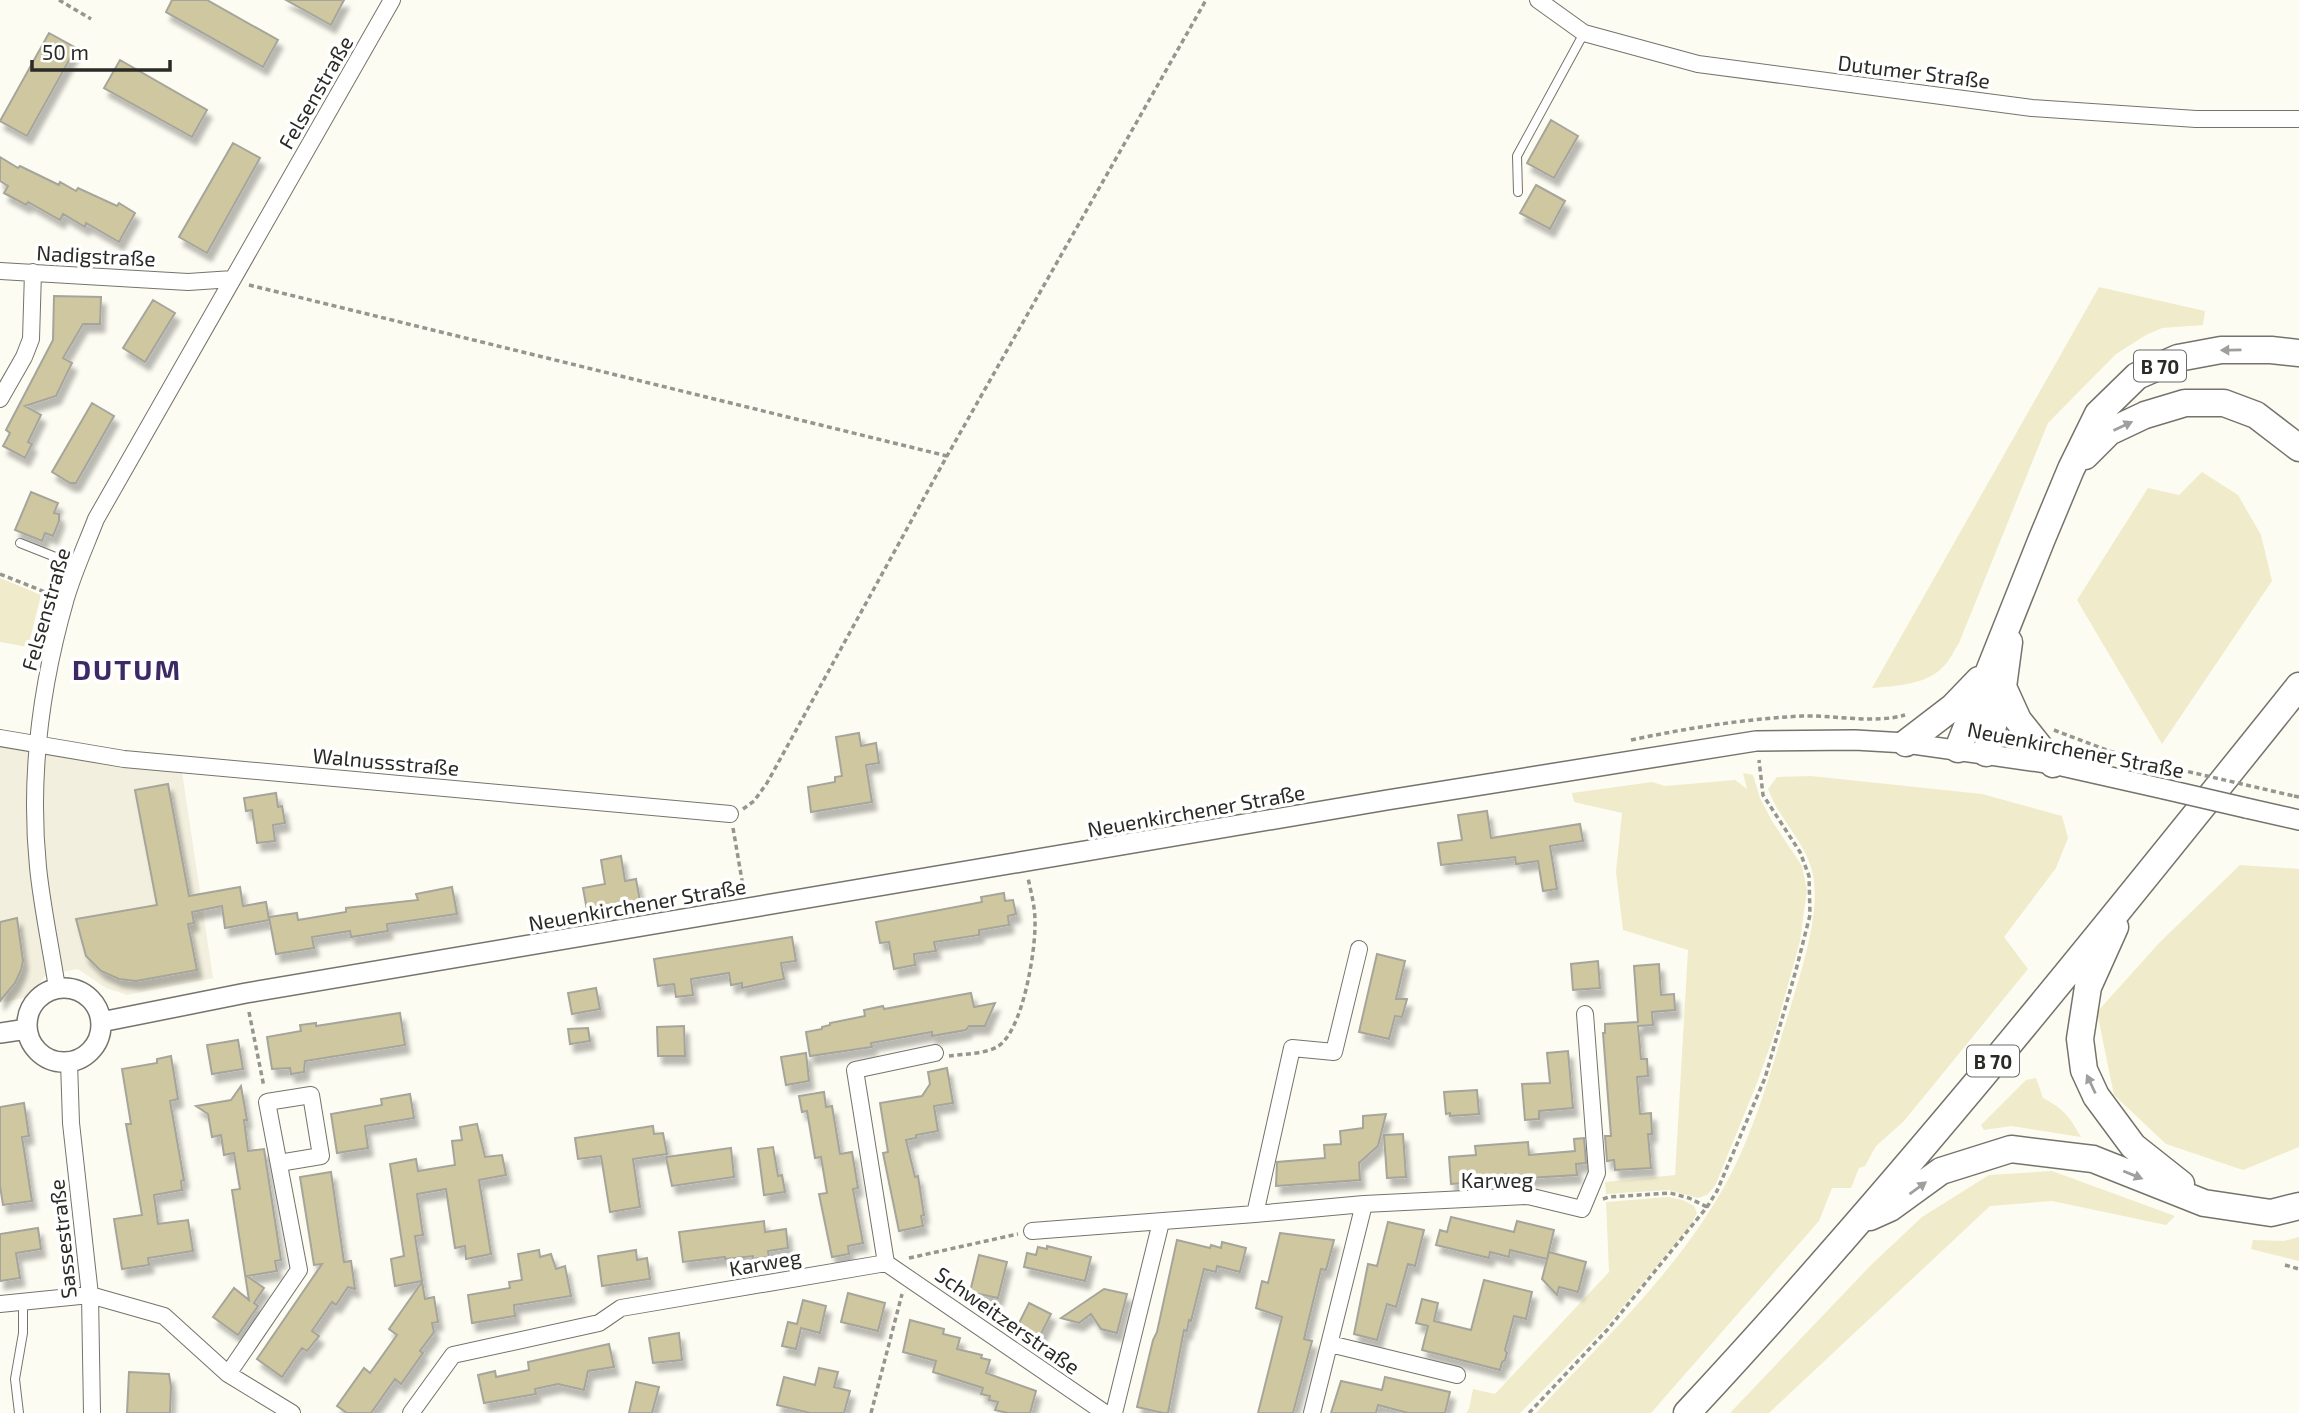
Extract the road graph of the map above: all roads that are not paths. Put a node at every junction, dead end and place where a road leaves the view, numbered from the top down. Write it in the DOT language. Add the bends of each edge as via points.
graph roads {
  1 [pos="392,0"];
  2 [pos="1538,0"];
  3 [pos="1584,33"];
  4 [pos="2299,119"];
  5 [pos="1518,192"];
  6 [pos="0,271"];
  7 [pos="33,272"];
  8 [pos="233,279"];
  9 [pos="2299,353"];
  10 [pos="0,399"];
  11 [pos="2299,448"];
  12 [pos="2071,469"];
  13 [pos="20,543"];
  14 [pos="78,566"];
  15 [pos="2299,669"];
  16 [pos="1995,679"];
  17 [pos="2299,686"];
  18 [pos="2270,722"];
  19 [pos="0,738"];
  20 [pos="1906,743"];
  21 [pos="38,746"];
  22 [pos="1958,749"];
  23 [pos="1986,752"];
  24 [pos="2053,764"];
  25 [pos="730,814"];
  26 [pos="2299,820"];
  27 [pos="2126,900"];
  28 [pos="1359,949"];
  29 [pos="57,988"];
  30 [pos="1586,1014"];
  31 [pos="101,1022"];
  32 [pos="27,1028"];
  33 [pos="0,1033"];
  34 [pos="936,1053"];
  35 [pos="69,1062"];
  36 [pos="278,1163"];
  37 [pos="1364,1203"];
  38 [pos="2204,1203"];
  39 [pos="2299,1206"];
  40 [pos="1255,1214"];
  41 [pos="1161,1222"];
  42 [pos="1859,1222"];
  43 [pos="1032,1231"];
  44 [pos="887,1263"];
  45 [pos="90,1295"];
  46 [pos="23,1302"];
  47 [pos="0,1304"];
  48 [pos="1330,1344"];
  49 [pos="228,1374"];
  50 [pos="1457,1375"];
  51 [pos="19,1413"];
  52 [pos="92,1413"];
  53 [pos="292,1413"];
  54 [pos="411,1413"];
  55 [pos="1105,1413"];
  56 [pos="1114,1413"];
  57 [pos="1312,1413"];
  58 [pos="1687,1413"];
  1 -- 8 [label="street, Felsenstraße"];
  2 -- 3 [label="street, Dutumer Straße"];
  3 -- 4 [label="street, Dutumer Straße" via="1698,64 2032,108 2196,119"];
  3 -- 5 [label="lane" via="1517,156"];
  6 -- 7 [label="street, Nadigstraße"];
  7 -- 8 [label="street, Nadigstraße" via="188,282"];
  7 -- 10 [label="street" via="31,339"];
  8 -- 14 [label="street, Felsenstraße" via="96,519"];
  9 -- 12 [label="highway, B 70, one-way" via="2221,350 2178,358 2137,376 2098,414"];
  12 -- 11 [label="highway, B 70, one-way" via="2109,432 2185,403 2224,403 2256,415"];
  12 -- 16 [label="highway, B 70" via="2014,613"];
  13 -- 14 [label="lane"];
  14 -- 21 [label="street, Felsenstraße" via="46,677"];
  15 -- 18 [label="highway, B 70"];
  16 -- 20 [label="highway"];
  16 -- 22 [label="highway, B 70"];
  16 -- 23 [label="highway, B 70"];
  16 -- 24 [label="highway" via="2018,720"];
  17 -- 18 [label="highway, B 70"];
  18 -- 27 [label="highway, B 70"];
  19 -- 21 [label="street, Walnussstraße"];
  20 -- 22 [label="street, Neuenkirchener Straße"];
  20 -- 31 [label="street, Neuenkirchener Straße" via="1756,741 746,908"];
  21 -- 25 [label="street, Walnussstraße" via="124,759"];
  21 -- 29 [label="street, Felsenstraße" via="38,864"];
  22 -- 23 [label="street, Neuenkirchener Straße"];
  23 -- 24 [label="street, Neuenkirchener Straße"];
  24 -- 26 [label="street, Neuenkirchener Straße, bridge"];
  38 -- 27 [label="highway, B 70, one-way" via="2133,1146 2096,1096 2084,1070 2080,1039 2088,988"];
  27 -- 42 [label="highway, B 70"];
  28 -- 40 [label="street" via="1334,1052 1292,1048"];
  29 -- 31 [label="street" via="86,995 97,1007"];
  29 -- 32 [label="street" via="34,1002"];
  30 -- 37 [label="street, Karweg" via="1597,1173 1582,1209 1528,1196"];
  31 -- 35 [label="street" via="93,1048"];
  32 -- 33 [label="street"];
  32 -- 35 [label="street" via="31,1043 41,1054"];
  34 -- 44 [label="street" via="855,1070"];
  35 -- 45 [label="street, Sassestraße"];
  36 -- 36 [label="street" via="267,1102 311,1096 321,1156"];
  36 -- 49 [label="street" via="299,1270"];
  37 -- 40 [label="street, Karweg"];
  37 -- 48 [label="street"];
  38 -- 39 [label="highway, B 70" via="2271,1213"];
  42 -- 38 [label="highway, B 70, one-way" via="1890,1208 1941,1171 2011,1149 2093,1159"];
  40 -- 41 [label="street, Karweg"];
  41 -- 43 [label="street, Karweg"];
  41 -- 56 [label="street"];
  42 -- 58 [label="highway, B 70"];
  44 -- 54 [label="street, Karweg" via="621,1308 599,1323 453,1355"];
  44 -- 55 [label="street, Schweitzerstraße"];
  45 -- 46 [label="street"];
  45 -- 49 [label="street" via="164,1316"];
  45 -- 52 [label="street, Sassestraße"];
  46 -- 47 [label="street"];
  46 -- 51 [label="lane" via="15,1379"];
  48 -- 50 [label="street"];
  48 -- 57 [label="street"];
  49 -- 53 [label="street"];
}
